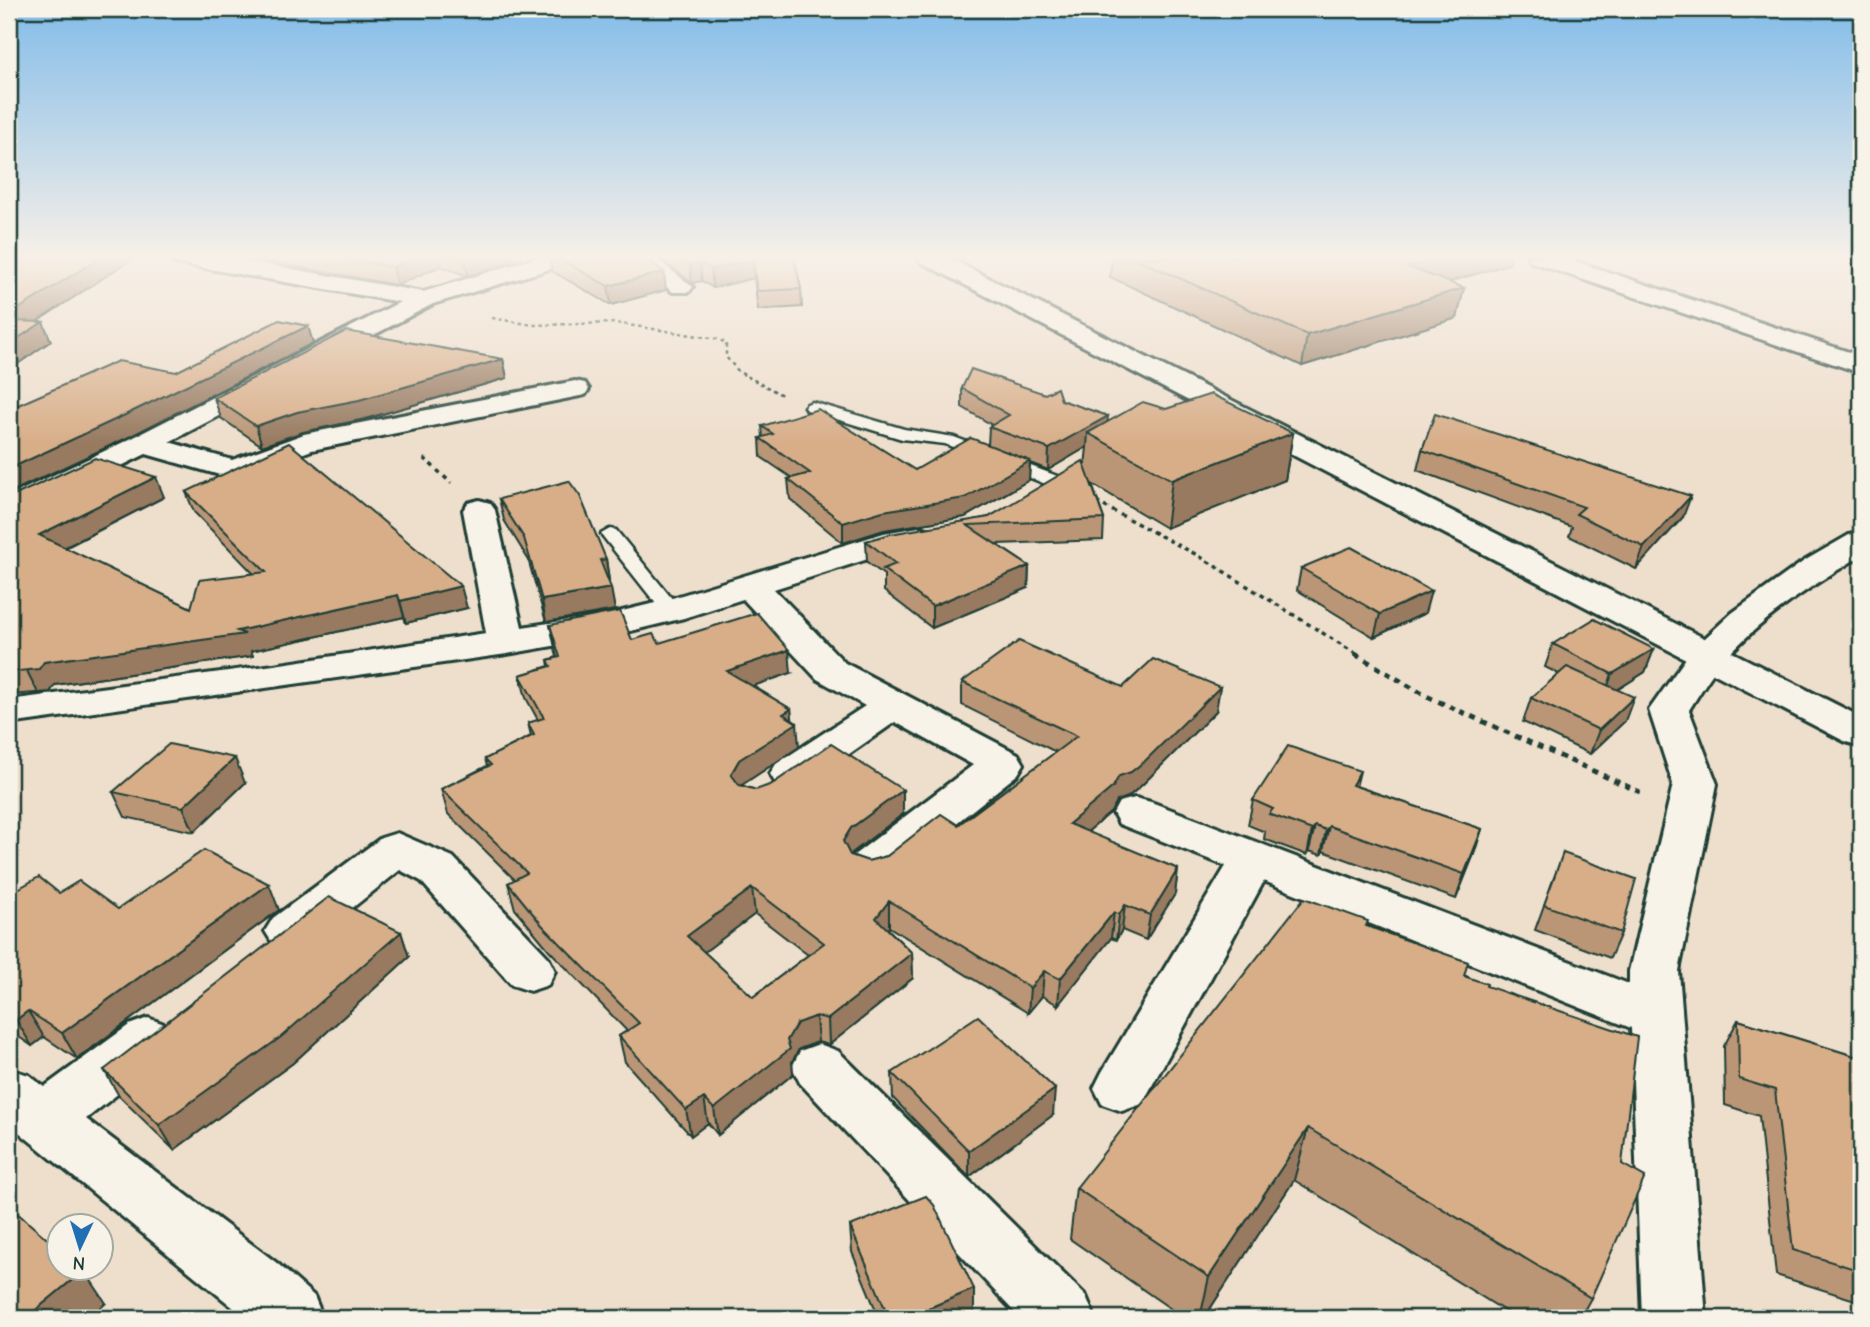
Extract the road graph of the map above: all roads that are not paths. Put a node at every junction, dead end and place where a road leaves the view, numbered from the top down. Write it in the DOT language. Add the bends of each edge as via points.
graph roads {
  1 [pos="385,319"];
  2 [pos="1049,319"];
  3 [pos="1724,319"];
  4 [pos="1861,365"];
  5 [pos="575,389"];
  6 [pos="1210,402"];
  7 [pos="812,407"];
  8 [pos="1173,416"];
  9 [pos="143,444"];
  10 [pos="1066,474"];
  11 [pos="9,481"];
  12 [pos="42,492"];
  13 [pos="1020,501"];
  14 [pos="9,508"];
  15 [pos="480,510"];
  16 [pos="949,532"];
  17 [pos="610,534"];
  18 [pos="1861,542"];
  19 [pos="750,585"];
  20 [pos="671,610"];
  21 [pos="507,643"];
  22 [pos="1709,656"];
  23 [pos="893,705"];
  24 [pos="9,712"];
  25 [pos="1861,733"];
  26 [pos="758,796"];
  27 [pos="1135,813"];
  28 [pos="1253,859"];
  29 [pos="870,867"];
  30 [pos="254,958"];
  31 [pos="530,971"];
  32 [pos="188,1009"];
  33 [pos="1654,1015"];
  34 [pos="819,1067"];
  35 [pos="1122,1088"];
  36 [pos="26,1105"];
  37 [pos="1682,1315"];
  38 [pos="291,1318"];
  39 [pos="1063,1318"];
  1 -- 9 [label="street"];
  2 -- 6 [label="street"];
  3 -- 4 [label="street"];
  5 -- 9 [label="street" via="304,443 233,470"];
  6 -- 8 [label="street"];
  6 -- 22 [label="street"];
  7 -- 10 [label="lane"];
  9 -- 12 [label="street"];
  10 -- 13 [label="street"];
  11 -- 12 [label="street"];
  12 -- 14 [label="street"];
  15 -- 21 [label="street"];
  16 -- 19 [label="street" via="884,543"];
  17 -- 20 [label="lane"];
  18 -- 22 [label="street" via="1812,572 1724,638"];
  19 -- 20 [label="street"];
  19 -- 23 [label="street" via="831,671"];
  20 -- 21 [label="street"];
  21 -- 24 [label="street"];
  22 -- 25 [label="street"];
  22 -- 33 [label="street" via="1689,677 1670,710 1695,784 1654,971"];
  23 -- 26 [label="street"];
  23 -- 29 [label="street" via="1003,764"];
  27 -- 28 [label="street"];
  28 -- 33 [label="street"];
  28 -- 35 [label="street"];
  30 -- 31 [label="street" via="397,849 437,869"];
  32 -- 36 [label="street"];
  33 -- 37 [label="street"];
  34 -- 39 [label="street"];
  36 -- 38 [label="street" via="256,1285"];
}
